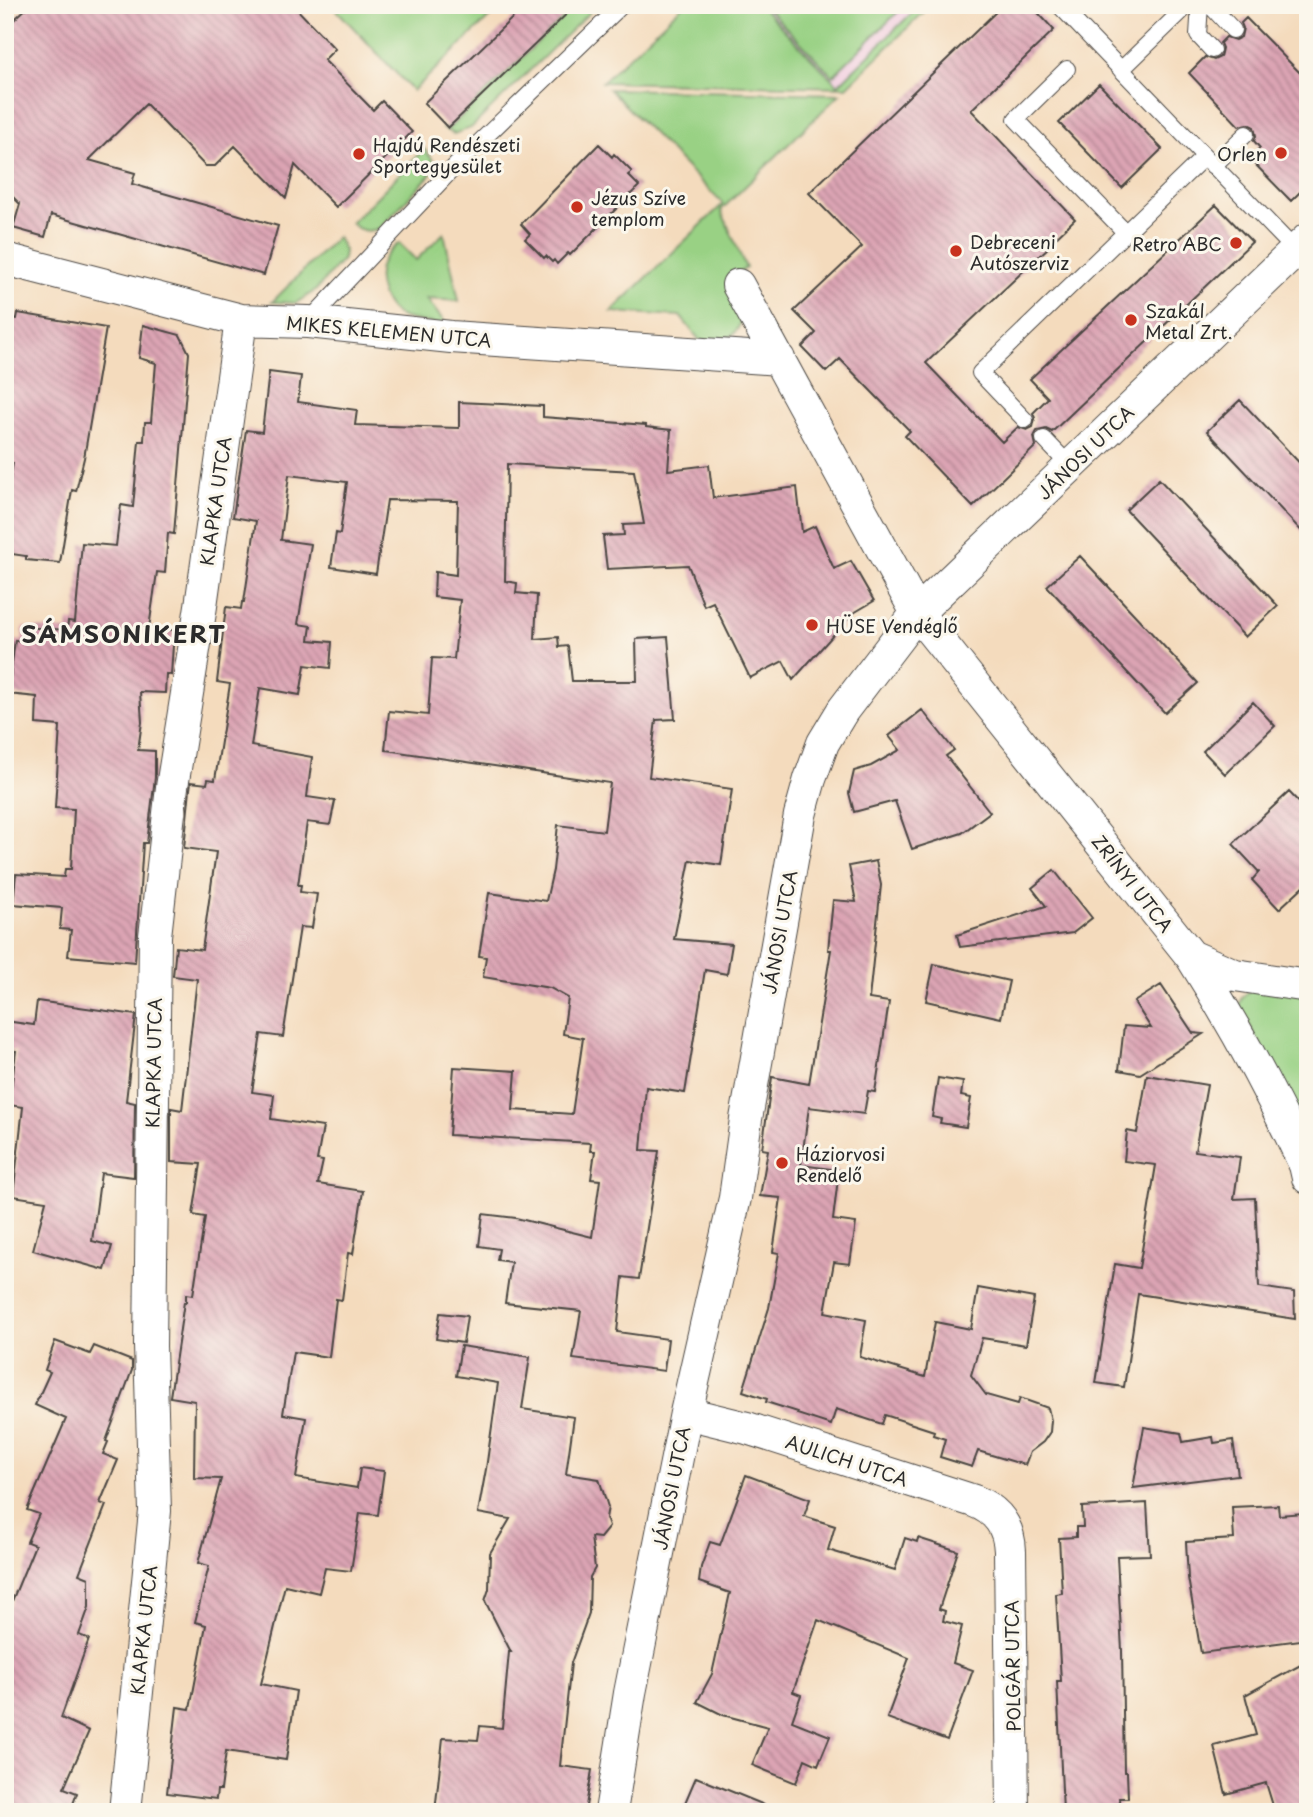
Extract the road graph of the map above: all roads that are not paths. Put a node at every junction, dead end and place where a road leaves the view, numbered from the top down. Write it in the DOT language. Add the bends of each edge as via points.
graph roads {
  1 [pos="622,5"];
  2 [pos="1059,5"];
  3 [pos="1188,5"];
  4 [pos="1200,5"];
  5 [pos="1210,5"];
  6 [pos="1233,30"];
  7 [pos="1213,50"];
  8 [pos="1067,69"];
  9 [pos="1121,70"];
  10 [pos="1247,134"];
  11 [pos="1209,162"];
  12 [pos="1125,232"];
  13 [pos="1302,244"];
  14 [pos="5,259"];
  15 [pos="738,285"];
  16 [pos="241,320"];
  17 [pos="308,322"];
  18 [pos="779,359"];
  19 [pos="1025,420"];
  20 [pos="1044,439"];
  21 [pos="1070,466"];
  22 [pos="917,613"];
  23 [pos="1191,956"];
  24 [pos="1308,986"];
  25 [pos="1307,1168"];
  26 [pos="686,1413"];
  27 [pos="1002,1521"];
  28 [pos="125,1812"];
  29 [pos="611,1812"];
  30 [pos="1013,1812"];
  1 -- 17 [label="lane" via="459,162"];
  2 -- 9 [label="lane"];
  3 -- 9 [label="lane"];
  4 -- 7 [label="lane" via="1198,35"];
  5 -- 6 [label="lane"];
  8 -- 12 [label="lane" via="1016,120"];
  9 -- 11 [label="lane"];
  10 -- 11 [label="lane"];
  11 -- 12 [label="lane"];
  11 -- 13 [label="lane"];
  12 -- 19 [label="lane" via="980,373"];
  13 -- 21 [label="street, JÁNOSI UTCA"];
  14 -- 16 [label="street, MIKES KELEMEN UTCA"];
  15 -- 18 [label="street"];
  16 -- 17 [label="street, MIKES KELEMEN UTCA"];
  16 -- 28 [label="street, KLAPKA UTCA" via="156,912 150,1332 155,1511"];
  17 -- 18 [label="street, MIKES KELEMEN UTCA" via="478,339"];
  18 -- 22 [label="street"];
  20 -- 21 [label="lane"];
  21 -- 22 [label="street, JÁNOSI UTCA"];
  22 -- 23 [label="street, ZRÍNYI UTCA"];
  22 -- 26 [label="street, JÁNOSI UTCA" via="843,709 823,743 810,779 762,1026 735,1198"];
  23 -- 24 [label="street" via="1235,975"];
  23 -- 25 [label="street, ZRÍNYI UTCA" via="1256,1065"];
  26 -- 27 [label="street, AULICH UTCA" via="747,1427 974,1501"];
  26 -- 29 [label="street, JÁNOSI UTCA"];
  27 -- 30 [label="street, POLGÁR UTCA" via="1010,1544"];
}
